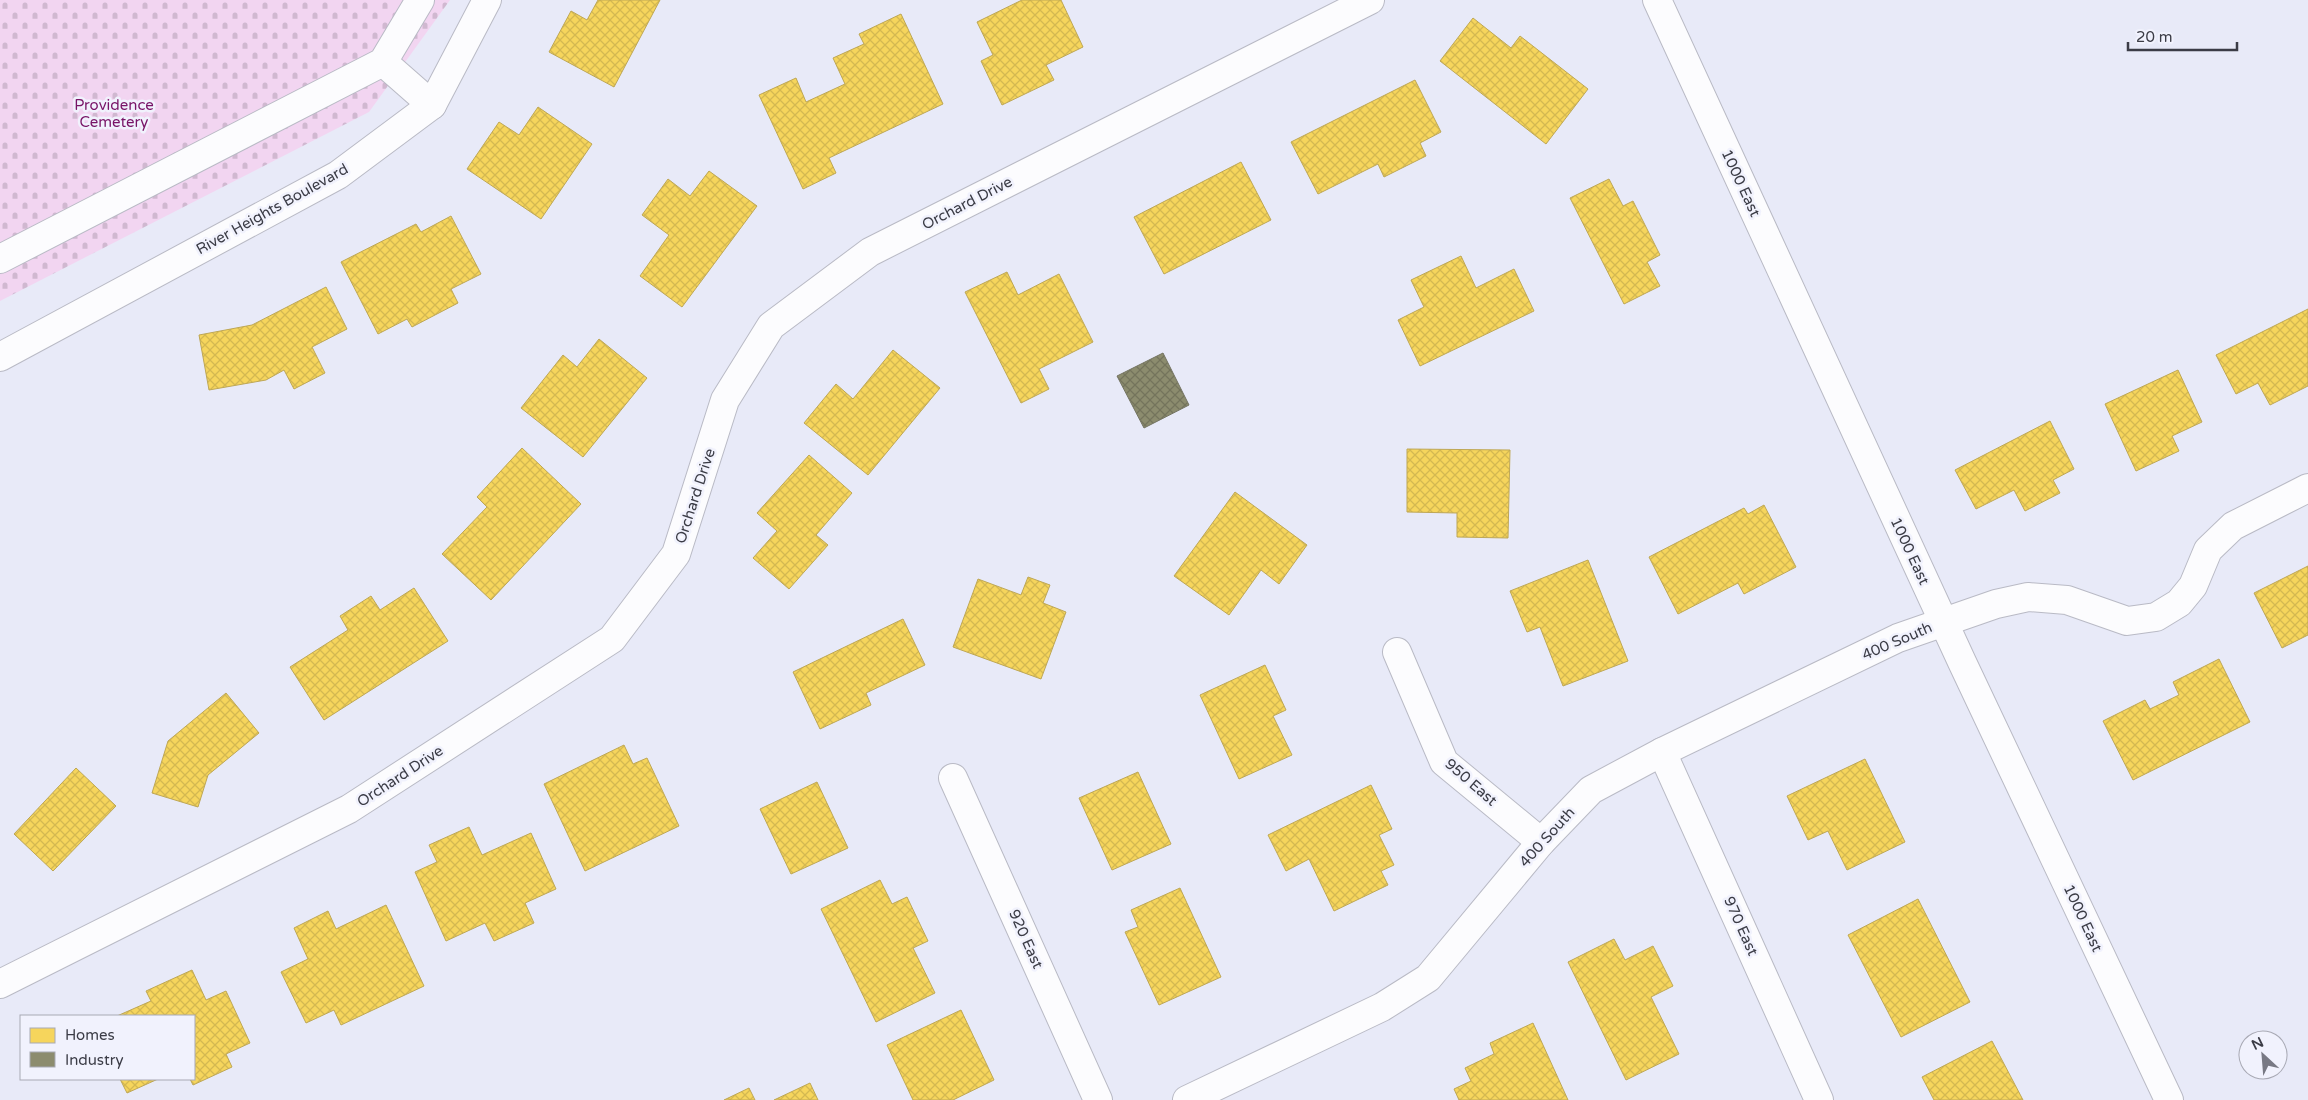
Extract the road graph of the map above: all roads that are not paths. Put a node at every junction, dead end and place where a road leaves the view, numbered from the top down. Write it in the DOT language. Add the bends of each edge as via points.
graph roads {
  1 [pos="420,0"];
  2 [pos="487,0"];
  3 [pos="1370,0"];
  4 [pos="1657,0"];
  5 [pos="383,62"];
  6 [pos="432,105"];
  7 [pos="0,259"];
  8 [pos="0,357"];
  9 [pos="2308,488"];
  10 [pos="1943,622"];
  11 [pos="1397,652"];
  12 [pos="1662,752"];
  13 [pos="953,778"];
  14 [pos="1541,842"];
  15 [pos="0,984"];
  16 [pos="1098,1100"];
  17 [pos="1187,1100"];
  18 [pos="1819,1100"];
  19 [pos="2169,1100"];
  1 -- 5 [label="street"];
  2 -- 6 [label="street, River Heights Boulevard"];
  3 -- 15 [label="street, Orchard Drive" via="870,252 771,326 726,400 676,554 612,639 349,809"];
  4 -- 10 [label="street, 1000 East"];
  5 -- 6 [label="street"];
  5 -- 7 [label="street"];
  6 -- 8 [label="street, River Heights Boulevard" via="338,175"];
  9 -- 10 [label="street, 400 South" via="2233,526 2208,550 2193,586 2179,604 2156,617 2127,621 2067,600 2028,597"];
  10 -- 12 [label="street, 400 South" via="1898,638"];
  10 -- 19 [label="street, 1000 East"];
  11 -- 14 [label="street, 950 East" via="1444,762"];
  12 -- 14 [label="street, 400 South" via="1591,790"];
  12 -- 18 [label="street, 970 East"];
  13 -- 16 [label="street, 920 East"];
  14 -- 17 [label="street, 400 South" via="1428,978 1382,1007"];
}
